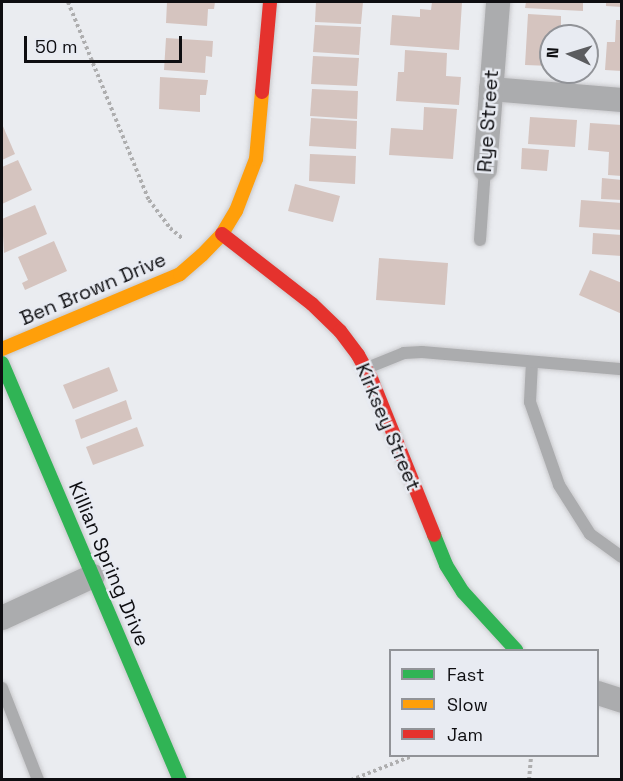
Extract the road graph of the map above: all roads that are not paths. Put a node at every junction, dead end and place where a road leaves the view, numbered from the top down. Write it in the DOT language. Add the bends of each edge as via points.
graph roads {
  1 [pos="270,2"];
  2 [pos="498,2"];
  3 [pos="491,89"];
  4 [pos="621,100"];
  5 [pos="484,169"];
  6 [pos="222,234"];
  7 [pos="480,240"];
  8 [pos="2,349"];
  9 [pos="532,362"];
  10 [pos="2,363"];
  11 [pos="366,369"];
  12 [pos="621,369"];
  13 [pos="621,557"];
  14 [pos="93,576"];
  15 [pos="2,618"];
  16 [pos="514,649"];
  17 [pos="2,688"];
  18 [pos="599,694"];
  19 [pos="621,701"];
  20 [pos="38,780"];
  21 [pos="180,780"];
  1 -- 6 [label="street, Ben Brown Drive" via="256,159 236,211"];
  2 -- 3 [label="street, Rye Street"];
  3 -- 4 [label="street"];
  3 -- 5 [label="street, Rye Street"];
  5 -- 7 [label="lane, Rye Street"];
  6 -- 8 [label="street, Ben Brown Drive" via="180,274"];
  6 -- 11 [label="street, Kirksey Street" via="312,304 340,331"];
  9 -- 11 [label="lane" via="422,352 404,353"];
  9 -- 12 [label="lane"];
  9 -- 13 [label="lane" via="530,402 559,485 591,534"];
  10 -- 14 [label="street, Killian Spring Drive"];
  11 -- 16 [label="street, Kirksey Street" via="446,565 463,592"];
  14 -- 15 [label="street"];
  14 -- 21 [label="street, Killian Spring Drive"];
  17 -- 20 [label="lane"];
  18 -- 19 [label="street"];
}
